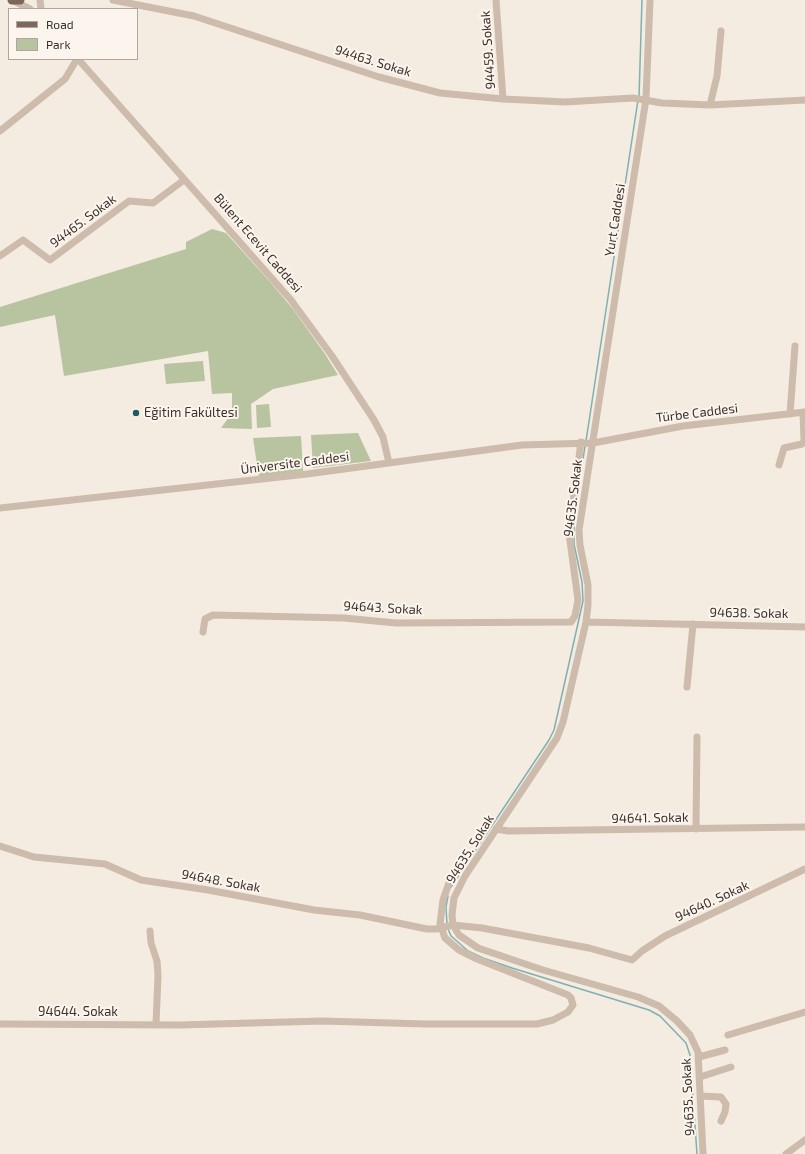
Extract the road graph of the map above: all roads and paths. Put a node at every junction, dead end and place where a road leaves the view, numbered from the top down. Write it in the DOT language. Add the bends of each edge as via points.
graph roads {
  1 [pos="12,0"];
  2 [pos="20,0"];
  3 [pos="114,0"];
  4 [pos="496,0"];
  5 [pos="650,0"];
  6 [pos="141,2"];
  7 [pos="28,8"];
  8 [pos="721,31"];
  9 [pos="76,60"];
  10 [pos="78,60"];
  11 [pos="503,99"];
  12 [pos="646,99"];
  13 [pos="805,100"];
  14 [pos="710,105"];
  15 [pos="0,131"];
  16 [pos="184,180"];
  17 [pos="0,256"];
  18 [pos="795,346"];
  19 [pos="804,412"];
  20 [pos="790,414"];
  21 [pos="581,442"];
  22 [pos="593,443"];
  23 [pos="389,463"];
  24 [pos="779,465"];
  25 [pos="0,508"];
  26 [pos="573,620"];
  27 [pos="586,622"];
  28 [pos="693,624"];
  29 [pos="805,628"];
  30 [pos="203,632"];
  31 [pos="688,686"];
  32 [pos="697,738"];
  33 [pos="805,827"];
  34 [pos="496,829"];
  35 [pos="696,829"];
  36 [pos="0,846"];
  37 [pos="462,859"];
  38 [pos="805,869"];
  39 [pos="454,925"];
  40 [pos="441,928"];
  41 [pos="150,931"];
  42 [pos="632,960"];
  43 [pos="805,1012"];
  44 [pos="0,1024"];
  45 [pos="156,1024"];
  46 [pos="728,1035"];
  47 [pos="726,1050"];
  48 [pos="699,1057"];
  49 [pos="731,1067"];
  50 [pos="700,1077"];
  51 [pos="700,1096"];
  52 [pos="721,1121"];
  53 [pos="805,1140"];
  54 [pos="796,1146"];
  55 [pos="805,1148"];
  56 [pos="703,1154"];
  57 [pos="786,1154"];
  1 -- 2 [label="main road"];
  1 -- 7 [label="street"];
  3 -- 6 [label="street, 94463. Sokak"];
  4 -- 11 [label="street, 94459. Sokak"];
  5 -- 12 [label="street, Yurt Caddesi"];
  6 -- 11 [label="street, 94463. Sokak" via="414,87 440,93"];
  8 -- 14 [label="street" via="717,76"];
  9 -- 15 [label="street" via="65,79"];
  10 -- 16 [label="street, Bülent Ecevit Caddesi"];
  11 -- 12 [label="street, 94463. Sokak" via="565,102"];
  12 -- 14 [label="street, 94463. Sokak" via="662,103"];
  12 -- 22 [label="street, Yurt Caddesi"];
  13 -- 14 [label="street, 94463. Sokak"];
  16 -- 17 [label="street, 94465. Sokak" via="153,203 129,201 50,260 23,240"];
  16 -- 23 [label="street, Bülent Ecevit Caddesi" via="278,285 315,332 374,420 383,437"];
  18 -- 20 [label="street"];
  19 -- 20 [label="street, Türbe Caddesi"];
  19 -- 24 [label="street" via="804,441 802,444 784,448"];
  20 -- 22 [label="street, Türbe Caddesi" via="697,424"];
  21 -- 22 [label="street, Üniversite Caddesi"];
  21 -- 23 [label="street, Üniversite Caddesi" via="522,445"];
  21 -- 26 [label="street, 94635. Sokak" via="569,533 578,588 578,607"];
  22 -- 27 [label="street, 94635. Sokak" via="579,530 588,585"];
  23 -- 25 [label="street, Üniversite Caddesi"];
  26 -- 30 [label="street, 94643. Sokak" via="419,623 344,618 214,615 205,619"];
  27 -- 28 [label="street, 94638. Sokak"];
  27 -- 34 [label="street, 94635. Sokak" via="557,738"];
  28 -- 29 [label="street, 94638. Sokak"];
  28 -- 31 [label="street, 94638. Sokak"];
  32 -- 35 [label="street"];
  33 -- 35 [label="street, 94641. Sokak"];
  34 -- 35 [label="street, 94641. Sokak"];
  34 -- 39 [label="street, 94635. Sokak" via="458,889 453,904"];
  36 -- 40 [label="street, 94648. Sokak" via="34,857 105,864 131,877 147,881 314,910 360,915 427,929"];
  37 -- 40 [label="street" via="444,895"];
  38 -- 42 [label="street, 94640. Sokak" via="665,936"];
  39 -- 40 [label="street, 94648. Sokak"];
  39 -- 42 [label="street, 94648. Sokak" via="589,948"];
  39 -- 48 [label="street, 94635. Sokak" via="463,939 478,948 543,970 638,997 659,1006 690,1036"];
  40 -- 45 [label="street, 94644. Sokak" via="445,938 459,950 563,992 572,998 573,1005 562,1015 537,1024"];
  41 -- 45 [label="street" via="150,943 157,961 158,976"];
  43 -- 46 [label="street"];
  44 -- 45 [label="street, 94644. Sokak"];
  47 -- 48 [label="street"];
  48 -- 50 [label="street, 94635. Sokak"];
  49 -- 50 [label="street"];
  50 -- 51 [label="street, 94635. Sokak"];
  51 -- 52 [label="street" via="721,1097 726,1104 726,1112"];
  51 -- 56 [label="street, 94635. Sokak"];
  53 -- 54 [label="street"];
  54 -- 55 [label="street"];
  54 -- 57 [label="street"];
}
